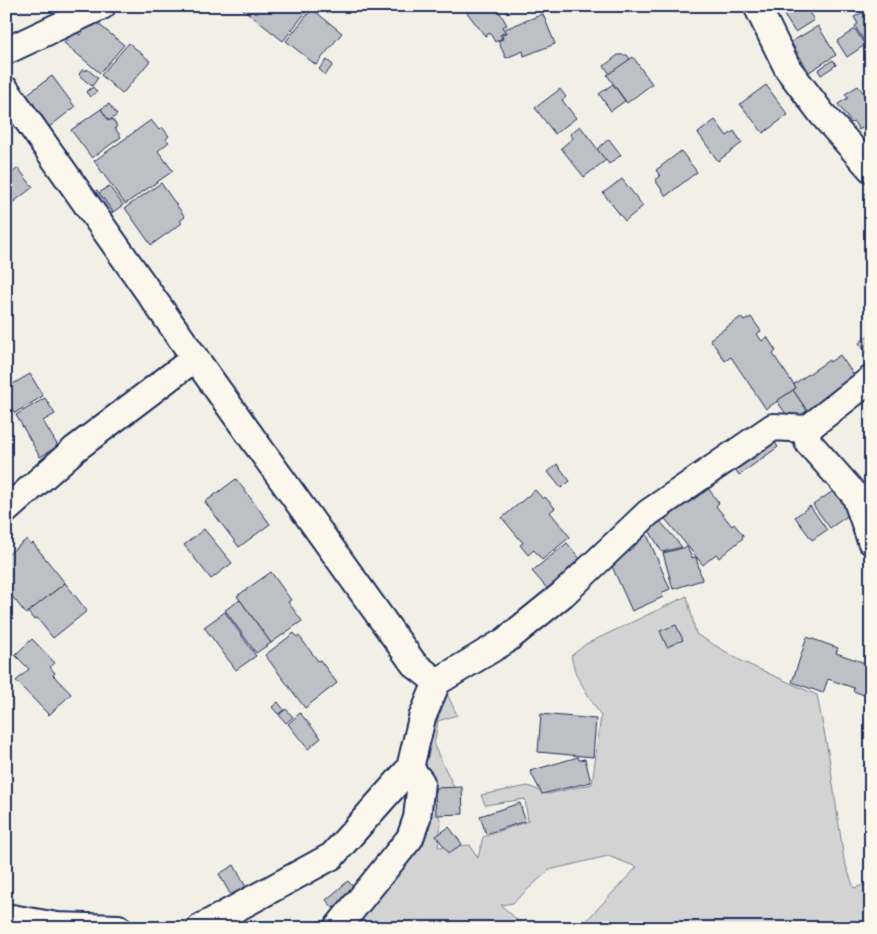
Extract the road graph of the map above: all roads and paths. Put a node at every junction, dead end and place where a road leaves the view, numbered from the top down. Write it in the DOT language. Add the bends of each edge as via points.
graph roads {
  1 [pos="102,6"];
  2 [pos="757,6"];
  3 [pos="6,51"];
  4 [pos="6,90"];
  5 [pos="871,169"];
  6 [pos="194,358"];
  7 [pos="871,379"];
  8 [pos="807,429"];
  9 [pos="6,510"];
  10 [pos="871,541"];
  11 [pos="437,682"];
  12 [pos="410,768"];
  13 [pos="6,917"];
  14 [pos="118,928"];
  15 [pos="200,928"];
  16 [pos="337,928"];
  1 -- 3 [label="street"];
  2 -- 5 [label="street" via="788,69 822,114"];
  4 -- 6 [label="street"];
  6 -- 9 [label="street" via="75,449"];
  6 -- 11 [label="street" via="414,664"];
  7 -- 8 [label="street"];
  8 -- 10 [label="street" via="808,442 855,495"];
  8 -- 11 [label="street" via="773,427 648,513 563,594 505,640"];
  11 -- 12 [label="street" via="422,718"];
  12 -- 15 [label="street" via="332,856"];
  12 -- 16 [label="street" via="421,782 417,818 410,838"];
  13 -- 14 [label="street" via="57,926"];
}
